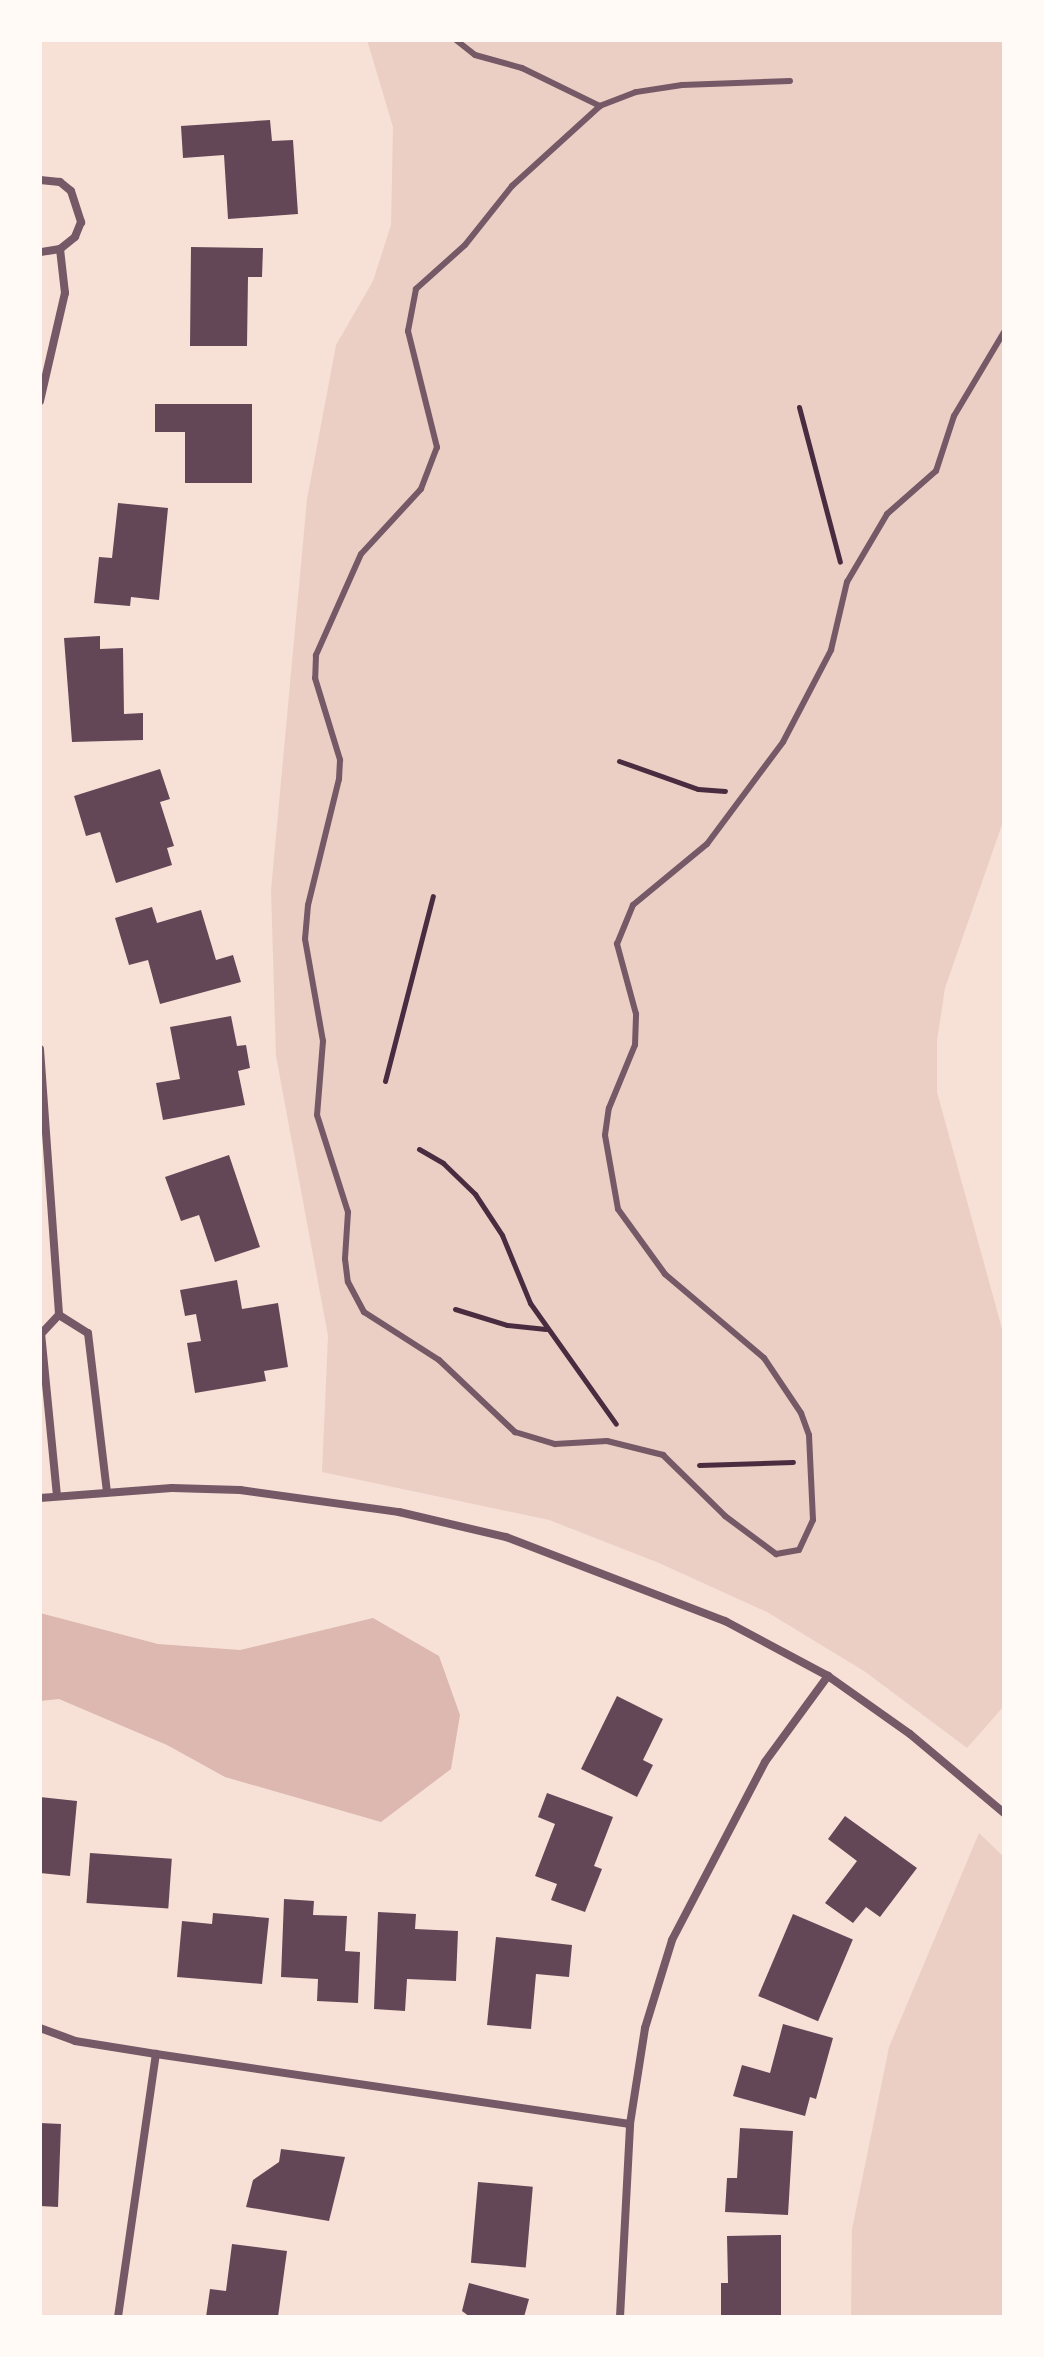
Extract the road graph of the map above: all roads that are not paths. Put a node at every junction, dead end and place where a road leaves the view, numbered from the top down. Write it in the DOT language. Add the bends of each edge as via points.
graph roads {
  1 [pos="456,40"];
  2 [pos="790,81"];
  3 [pos="600,106"];
  4 [pos="40,180"];
  5 [pos="60,249"];
  6 [pos="40,252"];
  7 [pos="1004,332"];
  8 [pos="40,401"];
  9 [pos="40,1049"];
  10 [pos="59,1315"];
  11 [pos="107,1492"];
  12 [pos="57,1496"];
  13 [pos="40,1498"];
  14 [pos="828,1676"];
  15 [pos="1004,1813"];
  16 [pos="40,2028"];
  17 [pos="156,2054"];
  18 [pos="630,2124"];
  19 [pos="118,2317"];
  20 [pos="620,2317"];
  1 -- 3 [label="lane" via="475,55 522,68"];
  2 -- 3 [label="lane" via="682,85 636,92"];
  3 -- 7 [label="lane" via="512,186 465,245 423,280 409,306 412,356 437,447 421,489 361,554 316,655 315,678 340,760 339,795 308,905 305,939 323,1041 317,1115 348,1212 345,1259 354,1298 364,1312 439,1360 515,1432 555,1444 607,1441 663,1455 733,1523 776,1554 799,1550 813,1520 809,1435 788,1389 764,1358 665,1274 627,1227 606,1159 609,1108 635,1045 636,1014 617,944 633,905 707,844 783,742 831,650 847,582 887,514 936,471 954,416"];
  4 -- 5 [label="street" via="60,182 79,205 75,237"];
  5 -- 6 [label="street"];
  5 -- 8 [label="street" via="66,264 65,293"];
  9 -- 10 [label="street"];
  10 -- 11 [label="street" via="88,1333"];
  10 -- 12 [label="street" via="41,1334"];
  11 -- 12 [label="street"];
  11 -- 14 [label="street" via="199,1489 302,1497 506,1537 725,1621"];
  12 -- 13 [label="street"];
  14 -- 15 [label="street" via="910,1734"];
  14 -- 18 [label="street" via="765,1762 672,1940 645,2028"];
  16 -- 17 [label="street" via="75,2041"];
  17 -- 18 [label="street"];
  17 -- 19 [label="street"];
  18 -- 20 [label="street"];
}
